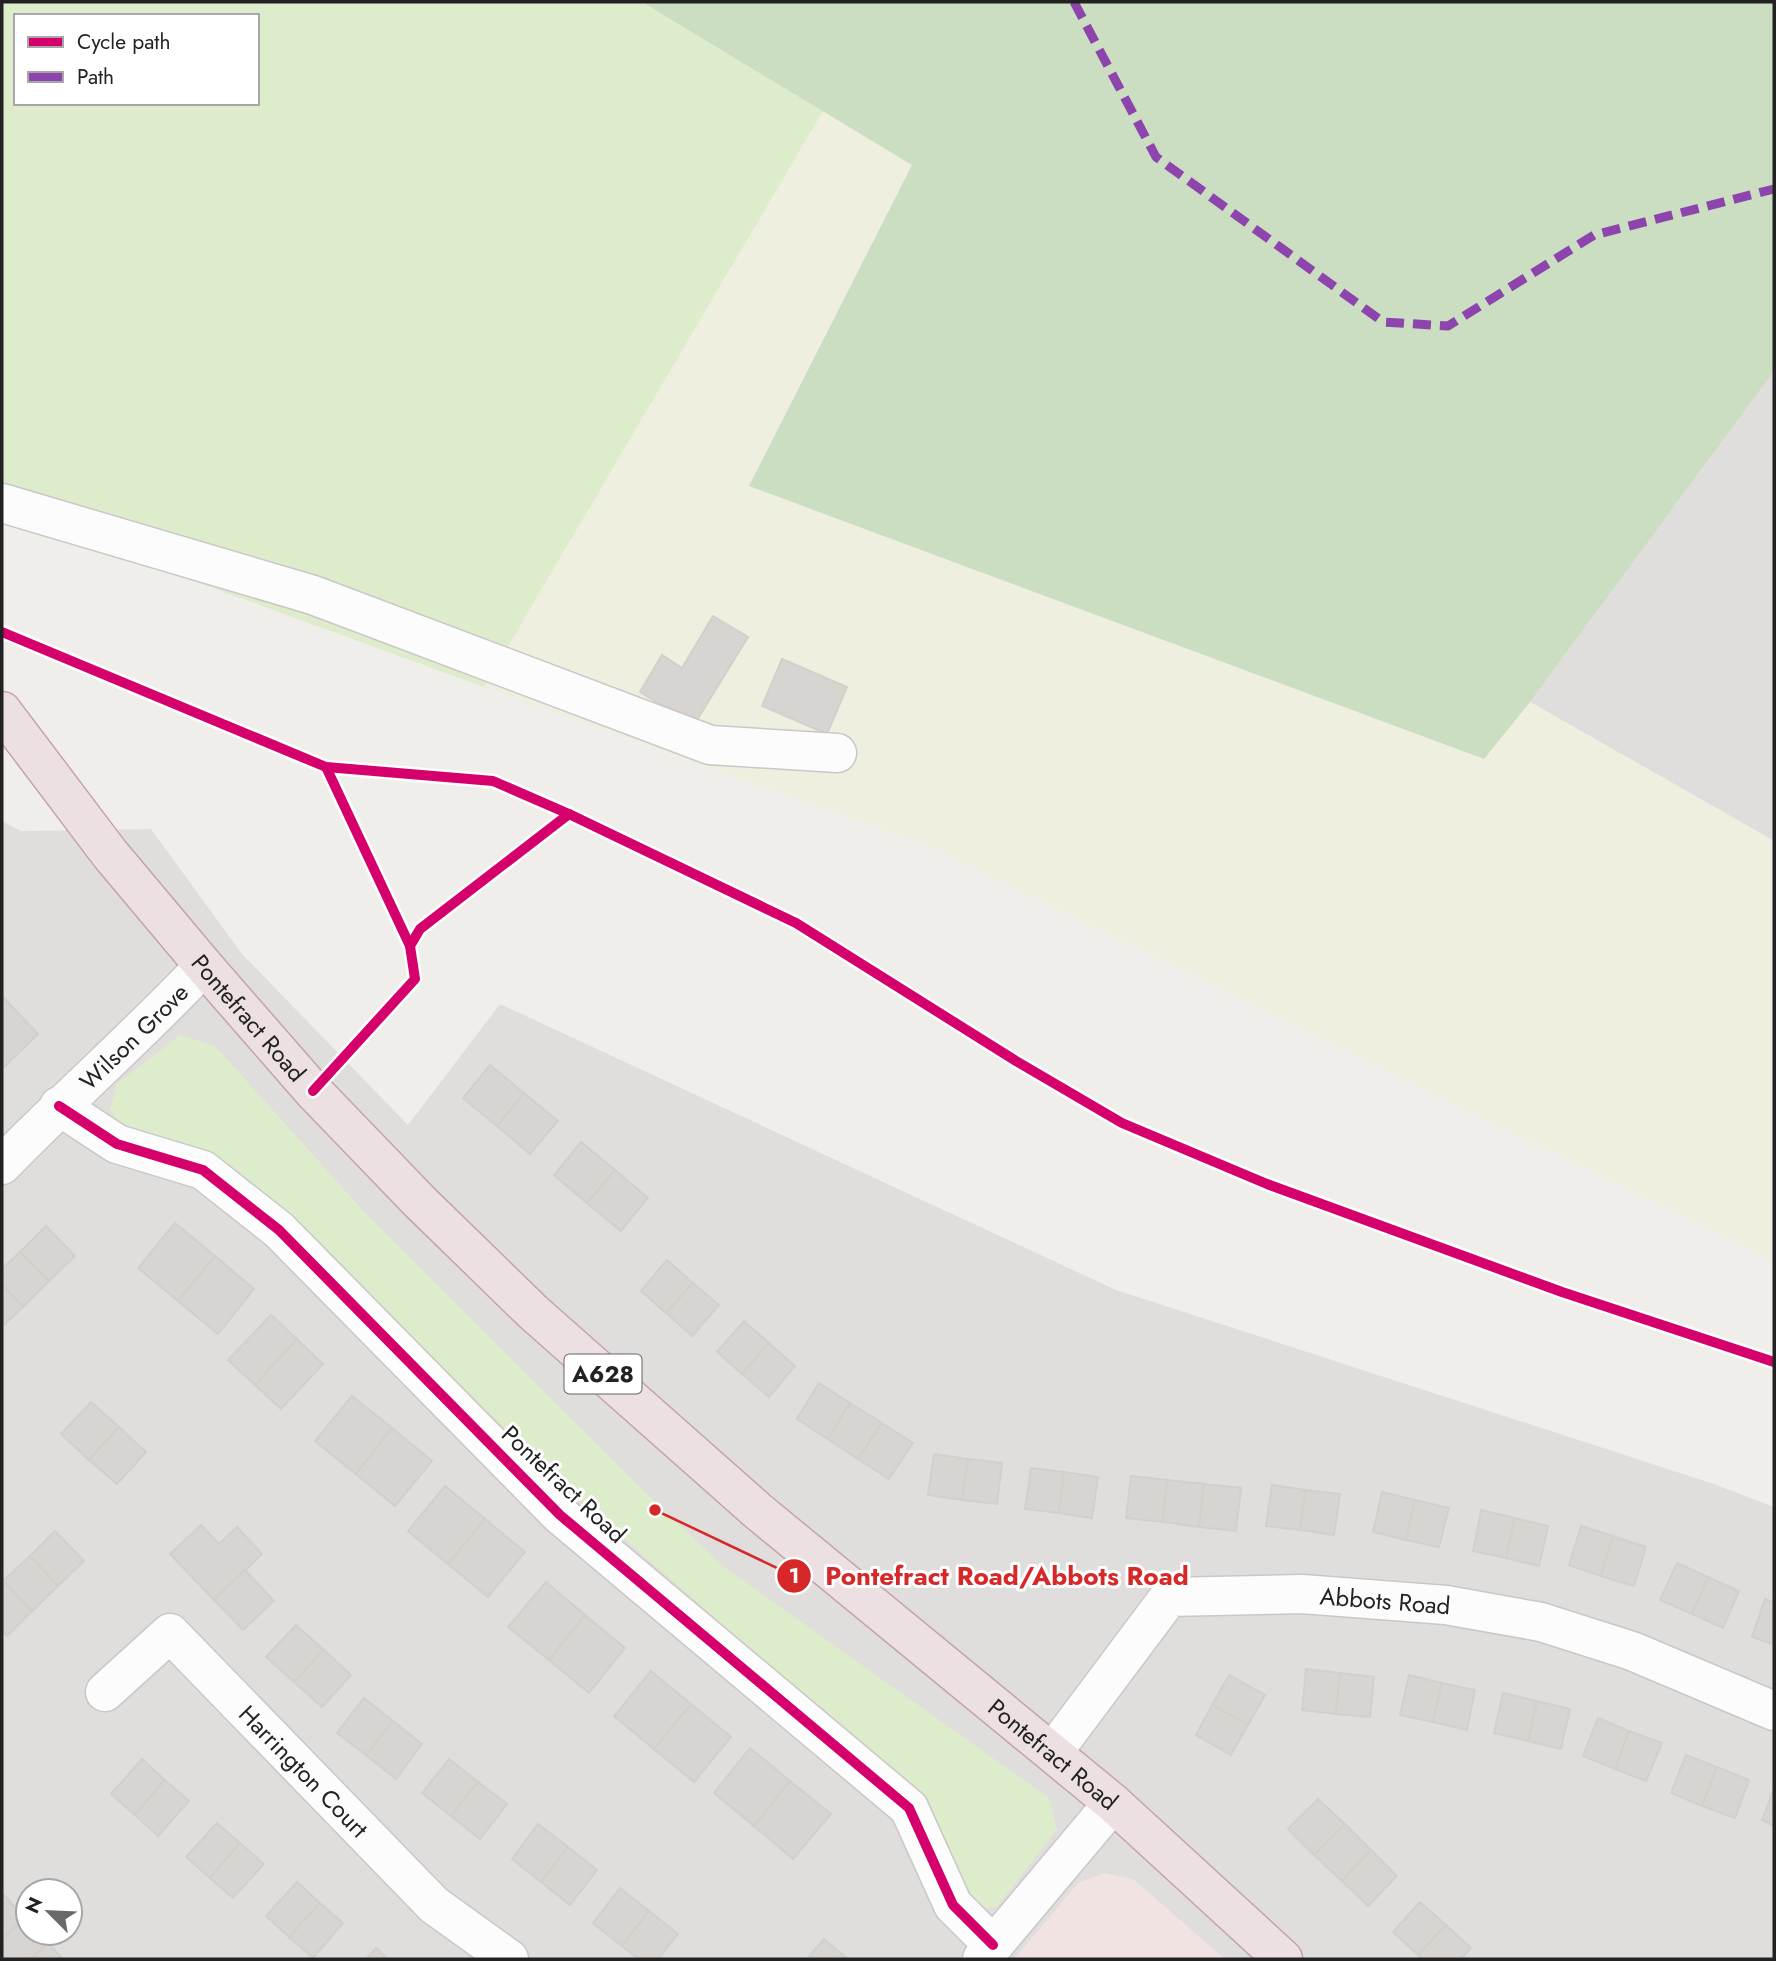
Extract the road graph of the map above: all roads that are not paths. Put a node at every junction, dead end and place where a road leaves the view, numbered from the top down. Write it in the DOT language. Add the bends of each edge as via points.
graph roads {
  1 [pos="2,503"];
  2 [pos="7,728"];
  3 [pos="837,753"];
  4 [pos="204,966"];
  5 [pos="58,1106"];
  6 [pos="2,1165"];
  7 [pos="105,1692"];
  8 [pos="1774,1712"];
  9 [pos="1053,1752"];
  10 [pos="1113,1803"];
  11 [pos="988,1952"];
  12 [pos="509,1959"];
  13 [pos="1283,1959"];
  1 -- 3 [label="street" via="313,595 710,745"];
  2 -- 4 [label="highway, Pontefract Road / A628"];
  4 -- 5 [label="street, Wilson Grove"];
  4 -- 9 [label="highway, Pontefract Road / A628" via="362,1143 533,1312 759,1512"];
  5 -- 6 [label="street, Wilson Grove"];
  5 -- 11 [label="street, Pontefract Road" via="117,1144 203,1170 279,1230 560,1515 909,1808 953,1905"];
  7 -- 12 [label="street, Harrington Court" via="170,1633 434,1905"];
  8 -- 9 [label="street, Abbots Road" via="1632,1651 1541,1622 1446,1605 1302,1594 1169,1597"];
  9 -- 10 [label="highway, Pontefract Road / A628"];
  10 -- 11 [label="street"];
  10 -- 13 [label="highway, Pontefract Road / A628"];
}
